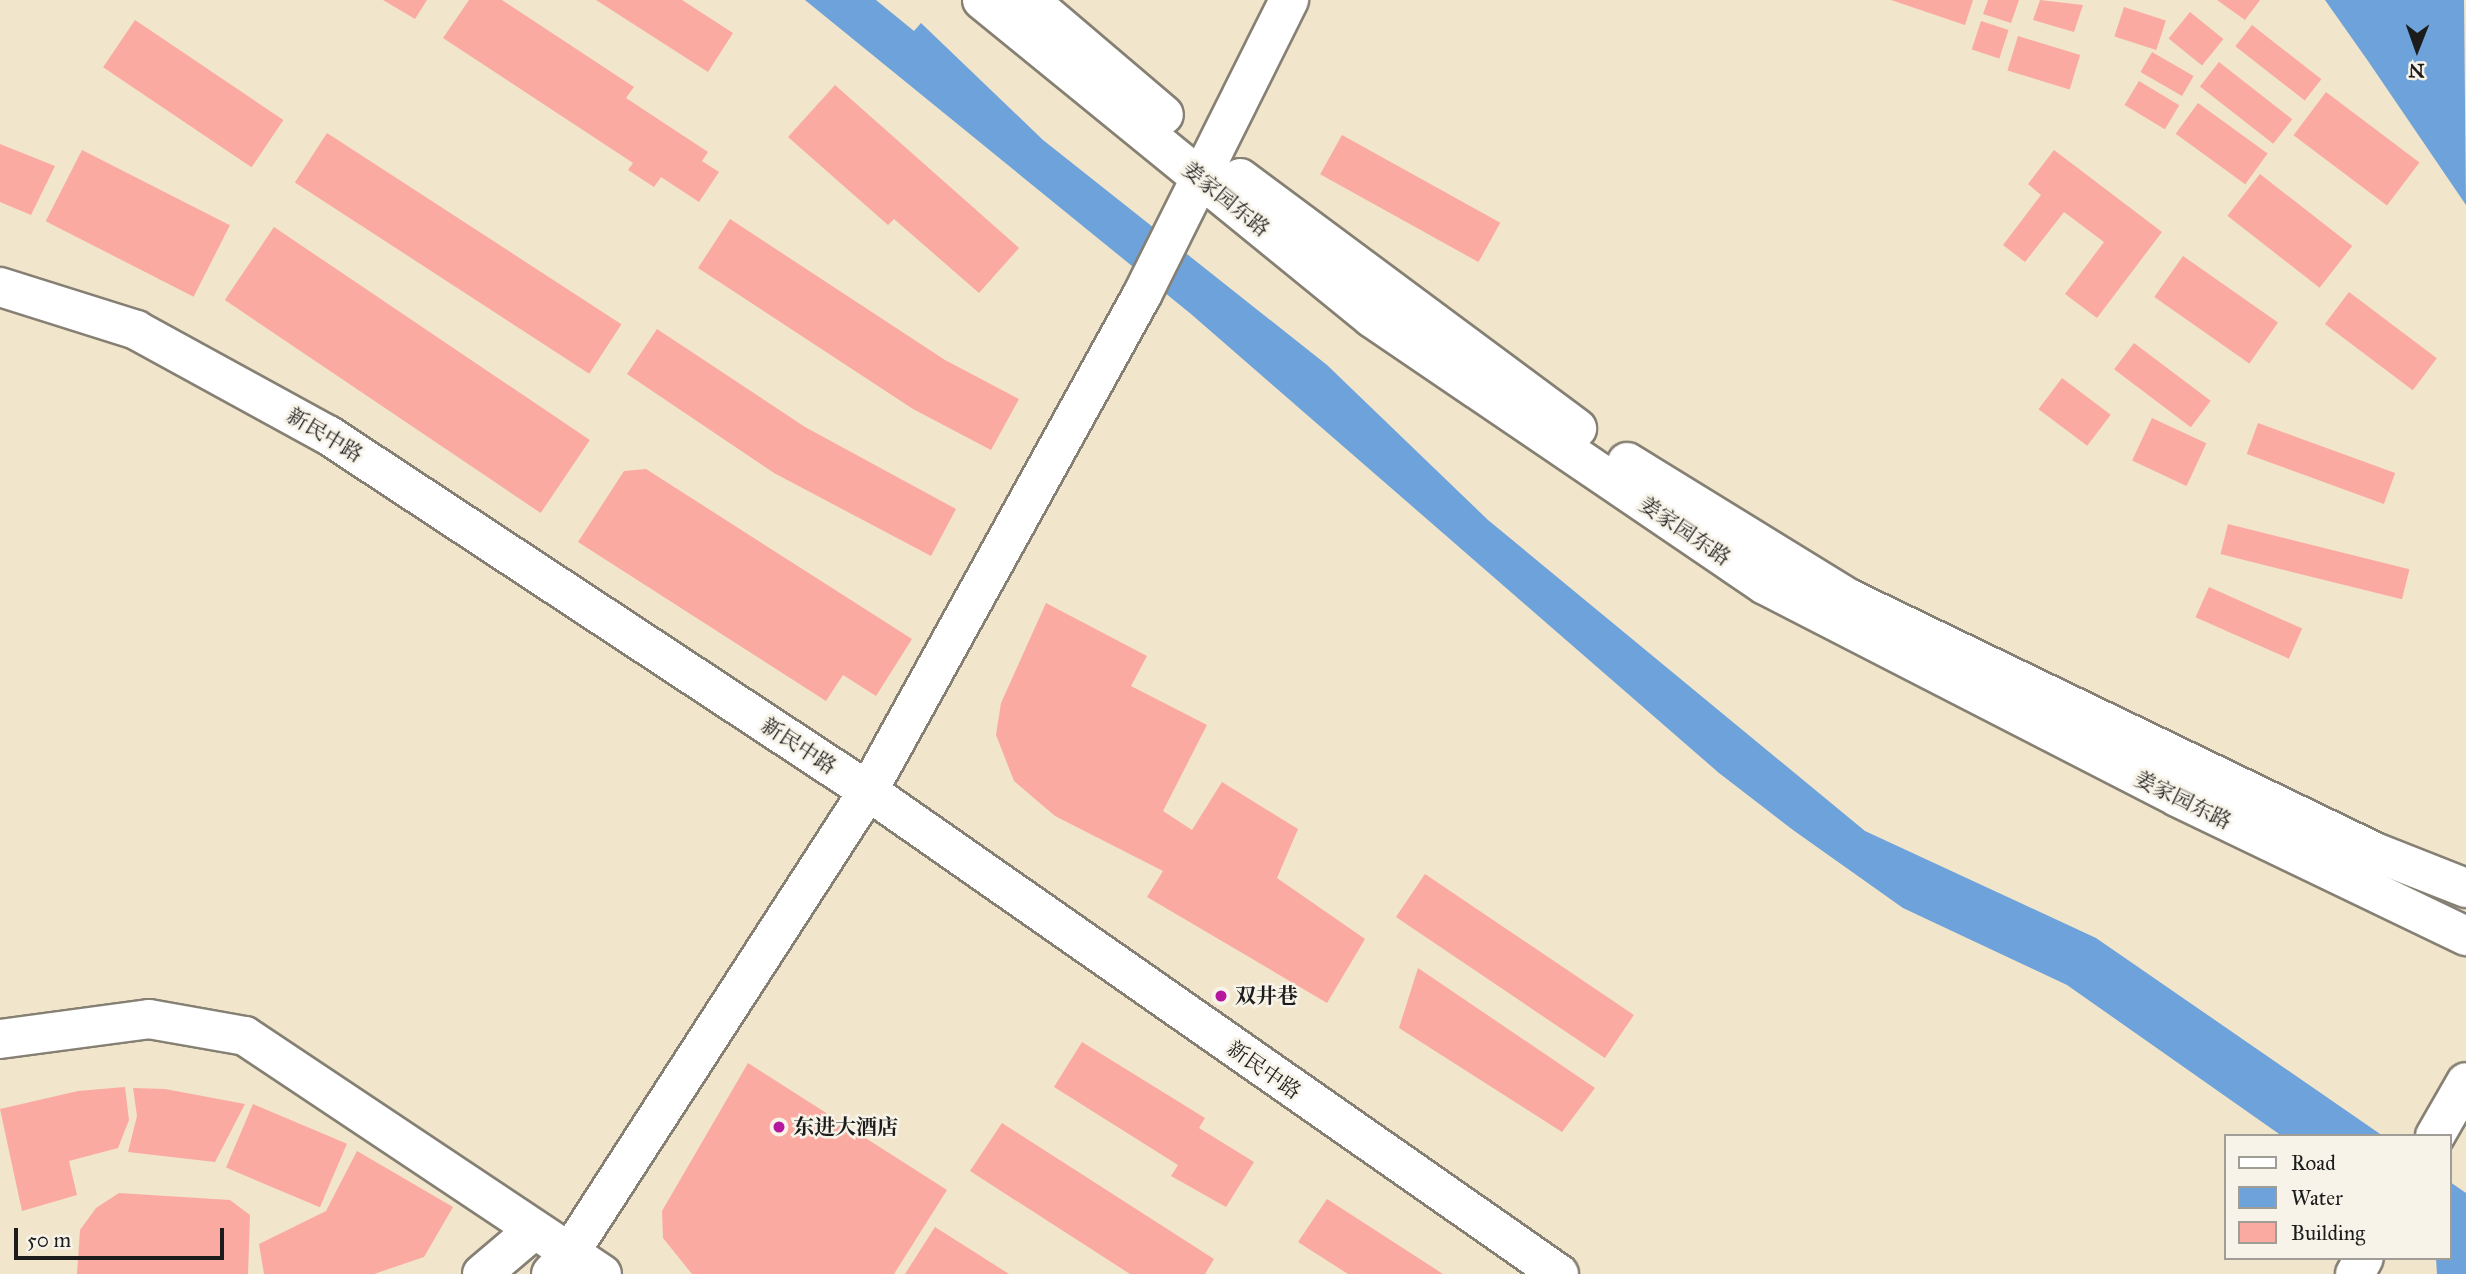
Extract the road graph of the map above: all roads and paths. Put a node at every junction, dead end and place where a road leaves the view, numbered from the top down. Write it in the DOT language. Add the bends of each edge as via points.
graph roads {
  1 [pos="982,0"];
  2 [pos="1030,0"];
  3 [pos="1289,0"];
  4 [pos="1207,167"];
  5 [pos="0,287"];
  6 [pos="868,792"];
  7 [pos="2466,888"];
  8 [pos="2466,936"];
  9 [pos="0,1039"];
  10 [pos="2466,1082"];
  11 [pos="2436,1134"];
  12 [pos="534,1230"];
  13 [pos="560,1264"];
  14 [pos="482,1274"];
  15 [pos="602,1274"];
  16 [pos="1559,1274"];
  1 -- 4 [label="street, 姜家园东路"];
  2 -- 4 [label="street, 姜家园东路"];
  3 -- 4 [label="street"];
  4 -- 6 [label="street" via="1142,295"];
  4 -- 7 [label="street, 姜家园东路" via="1599,444 1848,598 2339,835"];
  4 -- 8 [label="street, 姜家园东路" via="1372,318 1765,585 2177,797"];
  5 -- 6 [label="street, 新民中路" via="136,330 328,435"];
  6 -- 13 [label="street"];
  6 -- 16 [label="street, 新民中路"];
  9 -- 12 [label="street" via="149,1019 245,1036"];
  10 -- 11 [label="street"];
  12 -- 13 [label="street"];
  12 -- 14 [label="street"];
  13 -- 15 [label="street"];
}
